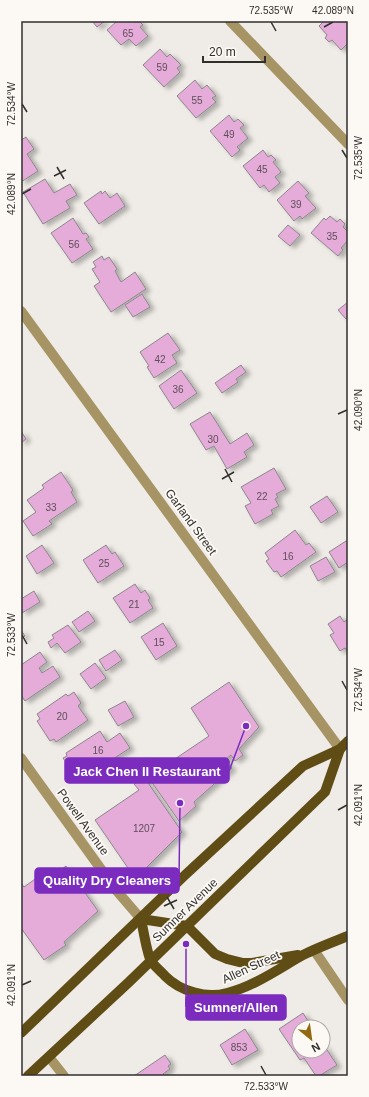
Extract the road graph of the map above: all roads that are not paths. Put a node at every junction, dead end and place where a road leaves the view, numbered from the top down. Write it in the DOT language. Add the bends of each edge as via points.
graph roads {
  1 [pos="230,21"];
  2 [pos="348,144"];
  3 [pos="21,311"];
  4 [pos="348,741"];
  5 [pos="340,749"];
  6 [pos="21,758"];
  7 [pos="141,919"];
  8 [pos="187,926"];
  9 [pos="348,937"];
  10 [pos="310,952"];
  11 [pos="150,960"];
  12 [pos="348,1000"];
  13 [pos="21,1033"];
  14 [pos="49,1057"];
  15 [pos="28,1076"];
  16 [pos="64,1076"];
  1 -- 2 [label="street"];
  3 -- 5 [label="street, Garland Street"];
  4 -- 5 [label="main road, Sumner Avenue"];
  5 -- 7 [label="main road, Sumner Avenue" via="303,766"];
  5 -- 8 [label="main road, Sumner Avenue" via="325,792"];
  6 -- 7 [label="street, Powell Avenue" via="116,890"];
  7 -- 8 [label="main road"];
  7 -- 11 [label="main road"];
  7 -- 13 [label="main road, Sumner Avenue"];
  8 -- 10 [label="main road, Allen Street" via="215,954 243,963"];
  8 -- 11 [label="main road, Sumner Avenue"];
  9 -- 10 [label="main road, Allen Street"];
  10 -- 11 [label="main road, Allen Street" via="261,979 235,991 218,995 181,988"];
  10 -- 12 [label="street"];
  11 -- 14 [label="main road, Sumner Avenue"];
  14 -- 15 [label="main road, Sumner Avenue"];
  14 -- 16 [label="street"];
}
